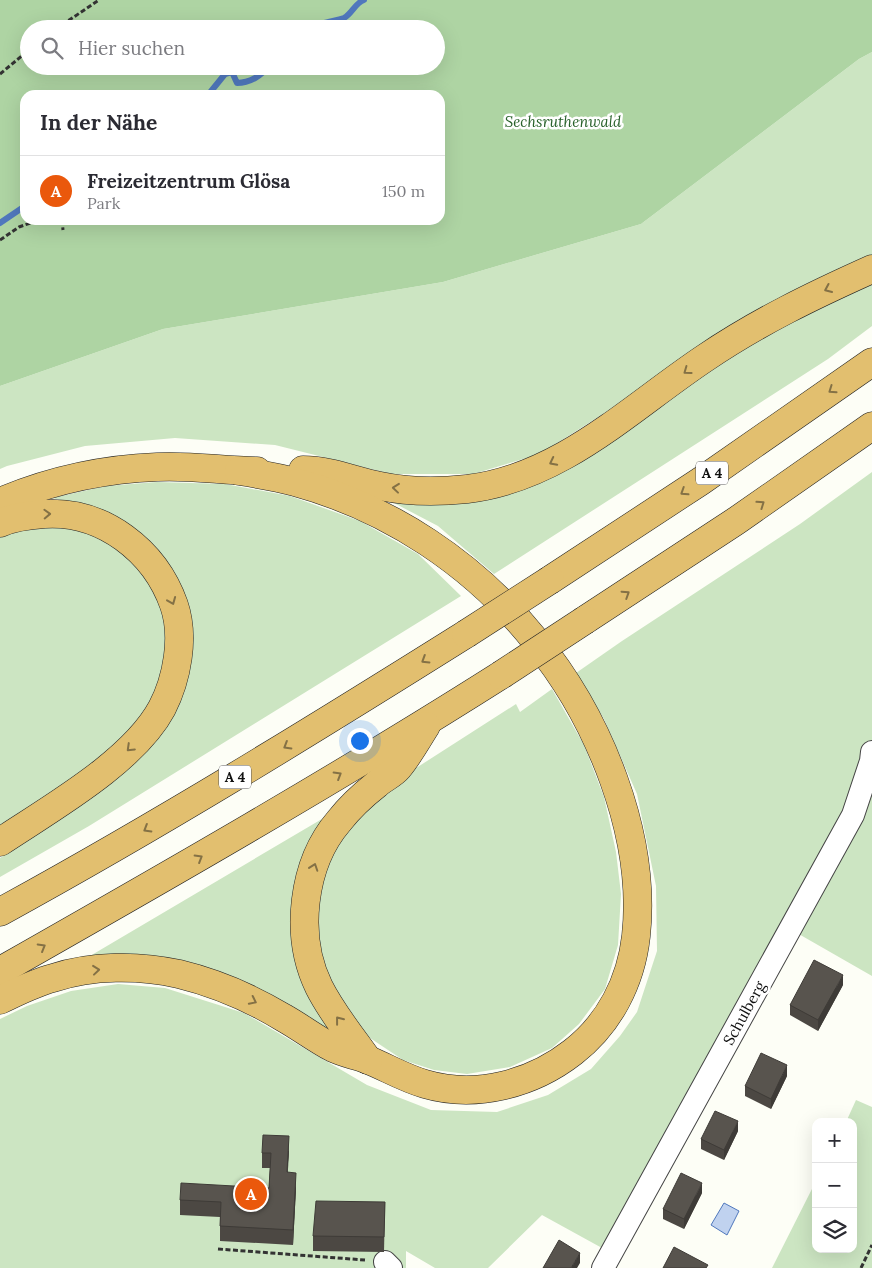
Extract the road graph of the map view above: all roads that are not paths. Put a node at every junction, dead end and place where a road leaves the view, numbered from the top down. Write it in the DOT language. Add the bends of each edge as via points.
graph roads {
  1 [pos="872,269"];
  2 [pos="872,362"];
  3 [pos="872,426"];
  4 [pos="239,471"];
  5 [pos="0,502"];
  6 [pos="0,523"];
  7 [pos="430,720"];
  8 [pos="872,752"];
  9 [pos="0,842"];
  10 [pos="0,912"];
  11 [pos="0,971"];
  12 [pos="0,1000"];
  13 [pos="368,1060"];
  14 [pos="603,1268"];
  1 -- 4 [label="highway, one-way" via="807,298 740,335 578,448 527,474 498,483 445,491 383,486 316,470"];
  2 -- 10 [label="highway, A 4, one-way, bridge" via="701,481 466,634 296,740"];
  7 -- 3 [label="highway, one-way, bridge" via="736,522"];
  4 -- 5 [label="highway" via="197,467 124,470 79,477 23,492"];
  4 -- 13 [label="highway" via="293,481 363,506 432,544 493,593 544,650 584,713 600,747 630,833 637,904 630,966 607,1016 580,1046 543,1072 492,1088 427,1085"];
  6 -- 9 [label="highway, one-way" via="31,515 76,515 98,522 124,537 161,577 175,606 179,648 174,679 162,708 132,746 90,781"];
  11 -- 7 [label="highway, one-way" via="181,869"];
  13 -- 7 [label="highway, one-way" via="331,1010 318,985 308,956 305,925 307,893 322,845 337,823 364,795 398,769"];
  8 -- 14 [label="street, Schulberg" via="853,815"];
  12 -- 13 [label="highway, one-way" via="37,983 77,972 151,969 204,980 229,989 279,1014 333,1048"];
}
